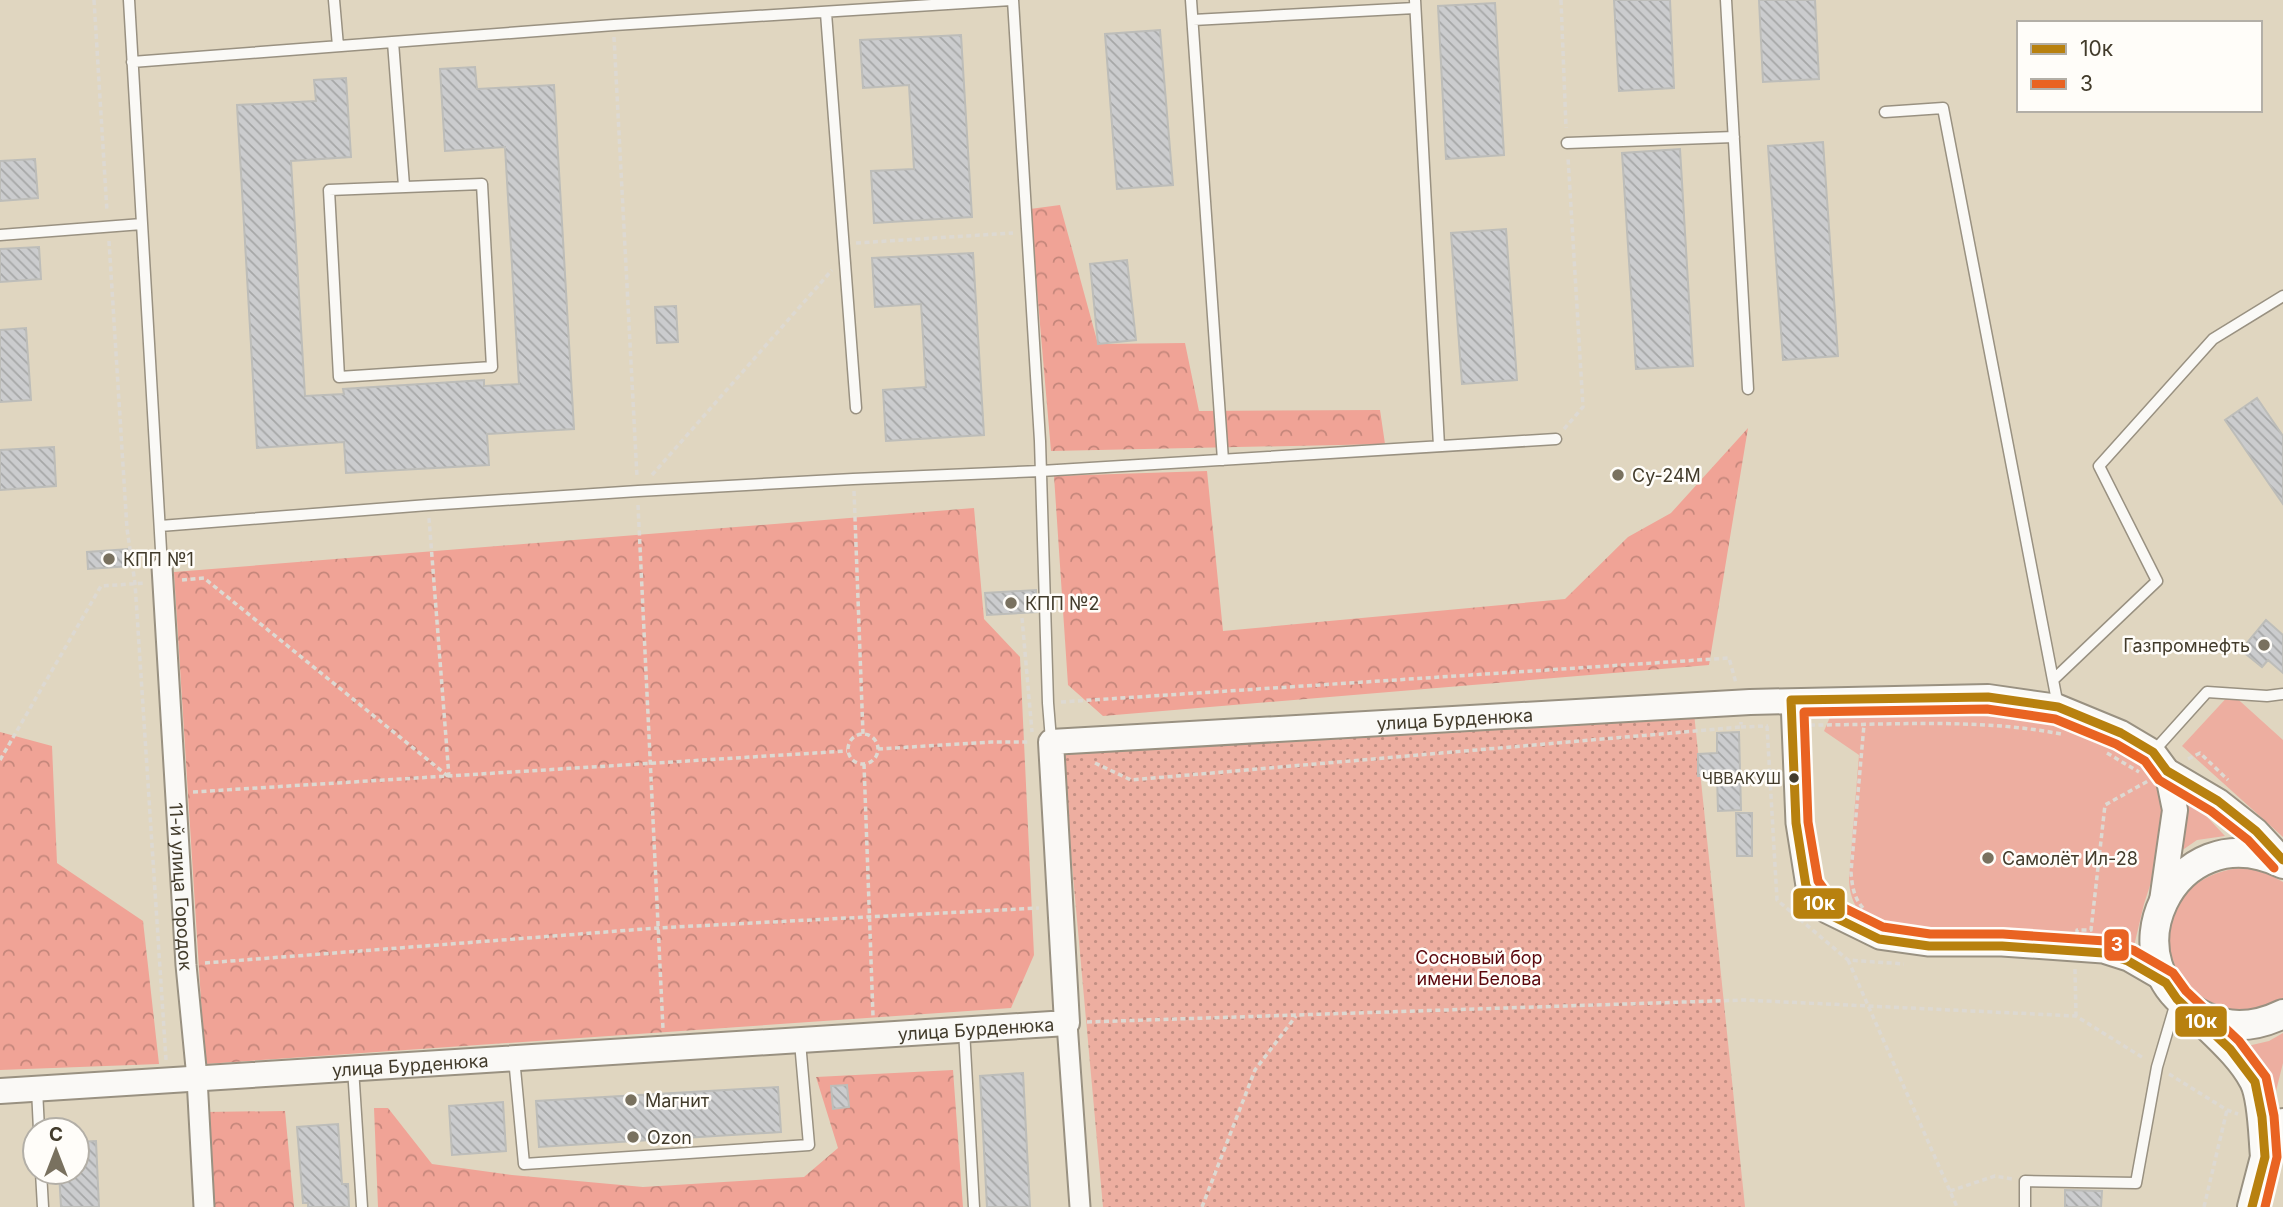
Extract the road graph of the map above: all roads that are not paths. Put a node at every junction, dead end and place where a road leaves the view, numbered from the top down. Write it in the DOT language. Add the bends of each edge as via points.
graph roads {
  1 [pos="129,0"];
  2 [pos="334,0"];
  3 [pos="1012,0"];
  4 [pos="1191,0"];
  5 [pos="1726,0"];
  6 [pos="1415,4"];
  7 [pos="826,13"];
  8 [pos="1192,20"];
  9 [pos="393,42"];
  10 [pos="338,46"];
  11 [pos="132,62"];
  12 [pos="1885,112"];
  13 [pos="1734,137"];
  14 [pos="1567,143"];
  15 [pos="404,186"];
  16 [pos="142,224"];
  17 [pos="0,235"];
  18 [pos="2283,296"];
  19 [pos="1748,389"];
  20 [pos="856,408"];
  21 [pos="1556,439"];
  22 [pos="1439,446"];
  23 [pos="1223,460"];
  24 [pos="1041,471"];
  25 [pos="160,526"];
  26 [pos="163,574"];
  27 [pos="2053,680"];
  28 [pos="2283,694"];
  29 [pos="1791,700"];
  30 [pos="2058,707"];
  31 [pos="1051,742"];
  32 [pos="2156,768"];
  33 [pos="2283,862"];
  34 [pos="2162,901"];
  35 [pos="2178,998"];
  36 [pos="2283,1014"];
  37 [pos="1067,1023"];
  38 [pos="964,1030"];
  39 [pos="800,1040"];
  40 [pos="514,1058"];
  41 [pos="353,1068"];
  42 [pos="197,1078"];
  43 [pos="37,1088"];
  44 [pos="0,1091"];
  45 [pos="38,1116"];
  46 [pos="2283,1123"];
  47 [pos="2265,1157"];
  48 [pos="42,1186"];
  49 [pos="43,1207"];
  50 [pos="204,1207"];
  51 [pos="362,1207"];
  52 [pos="974,1207"];
  53 [pos="1080,1207"];
  54 [pos="2025,1207"];
  55 [pos="2252,1207"];
  1 -- 11 [label="lane"];
  2 -- 10 [label="lane"];
  3 -- 7 [label="lane"];
  3 -- 24 [label="lane"];
  4 -- 8 [label="lane"];
  5 -- 13 [label="lane"];
  6 -- 8 [label="lane"];
  6 -- 22 [label="lane"];
  7 -- 9 [label="lane"];
  7 -- 20 [label="lane"];
  8 -- 23 [label="lane"];
  9 -- 10 [label="lane"];
  9 -- 15 [label="lane"];
  10 -- 11 [label="lane"];
  11 -- 16 [label="lane"];
  12 -- 27 [label="lane" via="1943,108"];
  13 -- 14 [label="lane"];
  13 -- 19 [label="lane"];
  15 -- 15 [label="lane" via="329,190 339,377 492,366 482,184"];
  16 -- 17 [label="lane"];
  16 -- 25 [label="lane"];
  18 -- 27 [label="lane" via="2213,340 2099,466 2157,581"];
  21 -- 22 [label="lane"];
  22 -- 23 [label="lane"];
  23 -- 24 [label="lane"];
  24 -- 25 [label="lane" via="638,491"];
  24 -- 31 [label="lane"];
  25 -- 26 [label="lane"];
  26 -- 42 [label="street, 11-й улица Городок"];
  27 -- 30 [label="lane"];
  28 -- 32 [label="lane" via="2207,692"];
  29 -- 30 [label="street, улица Бурденюка" via="1989,697"];
  29 -- 31 [label="street, улица Бурденюка"];
  29 -- 35 [label="street" via="1796,823 1805,886 1826,913 1892,941 2103,953 2129,961"];
  30 -- 32 [label="street, улица Бурденюка" via="2121,733"];
  31 -- 37 [label="street, улица Бурденюка"];
  32 -- 33 [label="street, улица Бурденюка" via="2218,801 2256,831"];
  32 -- 34 [label="street" via="2175,810"];
  33 -- 34 [label="main road" via="2243,852 2218,855 2176,881"];
  34 -- 35 [label="main road" via="2154,928 2155,957"];
  35 -- 36 [label="main road" via="2215,1022 2241,1026"];
  35 -- 47 [label="main road" via="2230,1049 2255,1082"];
  35 -- 54 [label="lane" via="2157,1067 2136,1183 2025,1181"];
  37 -- 38 [label="street, улица Бурденюка"];
  37 -- 53 [label="street"];
  38 -- 39 [label="street, улица Бурденюка"];
  38 -- 52 [label="lane"];
  39 -- 40 [label="street, улица Бурденюка"];
  39 -- 40 [label="lane" via="810,1145 523,1164"];
  40 -- 41 [label="street, улица Бурденюка"];
  41 -- 42 [label="street, улица Бурденюка"];
  41 -- 51 [label="lane"];
  42 -- 43 [label="street, улица Бурденюка"];
  42 -- 50 [label="street, 11-й улица Городок"];
  43 -- 44 [label="street, улица Бурденюка"];
  43 -- 45 [label="lane"];
  46 -- 47 [label="main road"];
  47 -- 55 [label="main road"];
  48 -- 49 [label="lane"];
}
